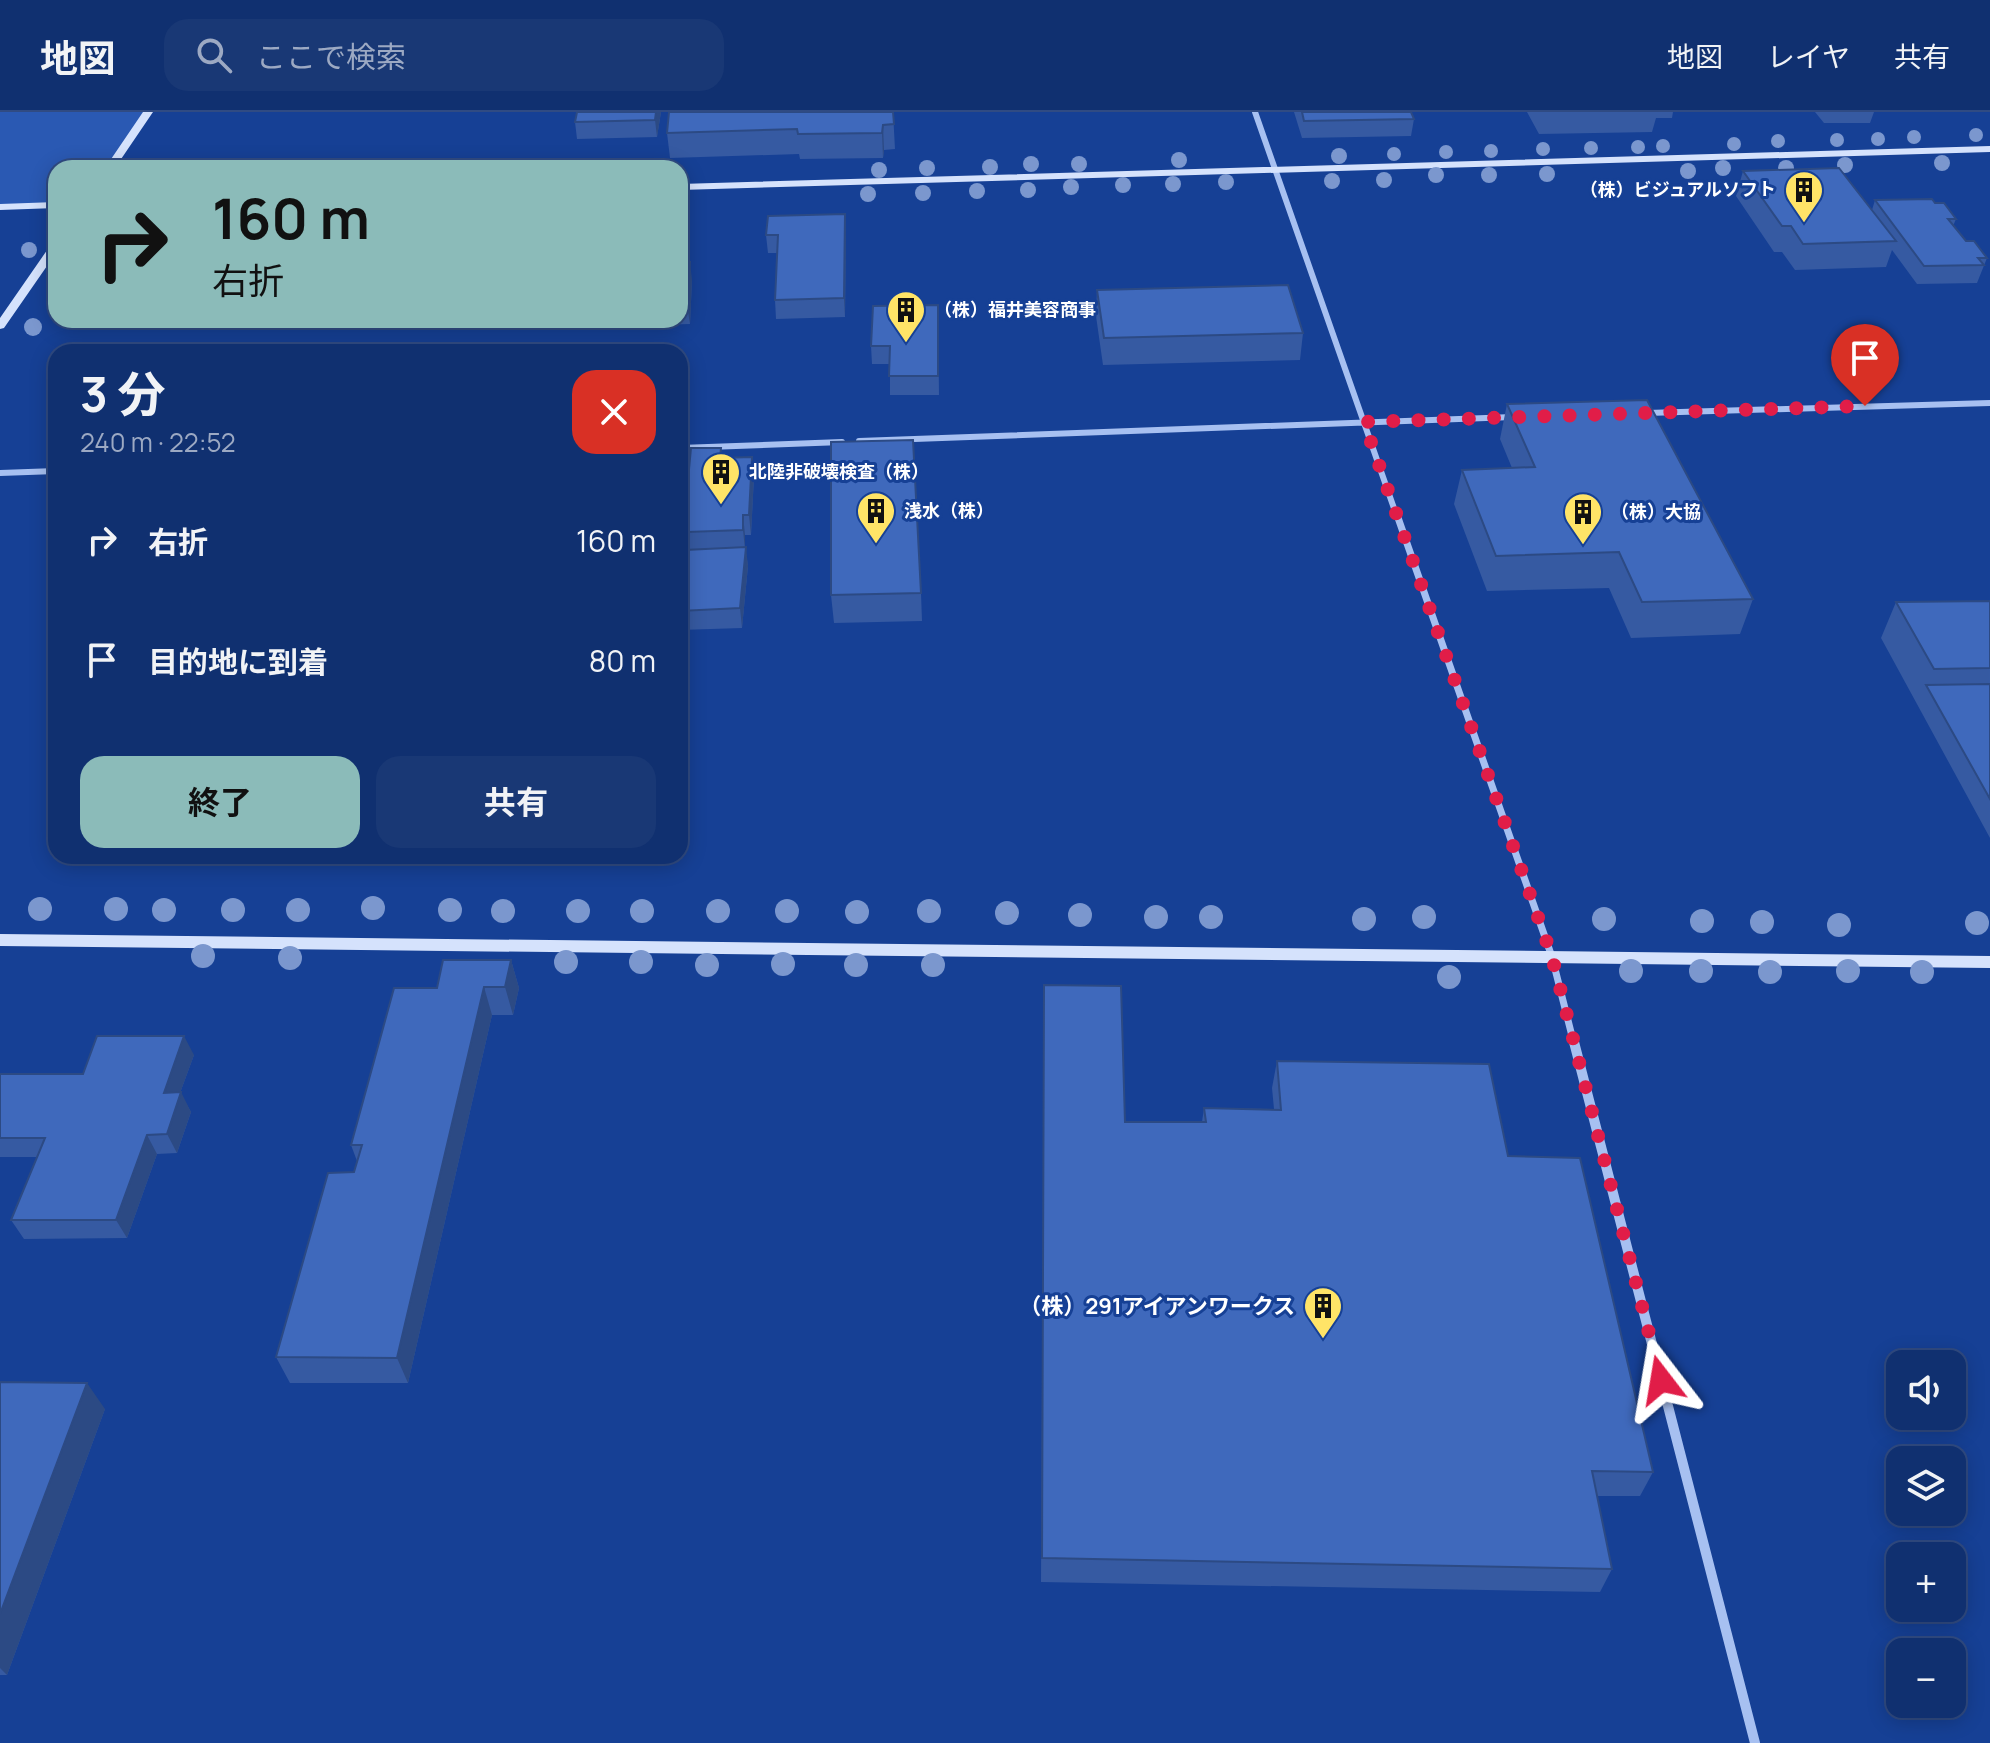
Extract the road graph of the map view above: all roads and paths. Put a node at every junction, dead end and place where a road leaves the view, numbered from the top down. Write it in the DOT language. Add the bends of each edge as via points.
graph roads {
  1 [pos="148,112"];
  2 [pos="1255,112"];
  3 [pos="1990,149"];
  4 [pos="115,160"];
  5 [pos="1275,170"];
  6 [pos="688,187"];
  7 [pos="48,205"];
  8 [pos="0,207"];
  9 [pos="48,257"];
  10 [pos="0,326"];
  11 [pos="1990,403"];
  12 [pos="1630,414"];
  13 [pos="1521,417"];
  14 [pos="1364,422"];
  15 [pos="688,448"];
  16 [pos="48,471"];
  17 [pos="0,473"];
  18 [pos="0,940"];
  19 [pos="1552,957"];
  20 [pos="1990,962"];
  21 [pos="1755,1743"];
  1 -- 4 [label="street"];
  2 -- 5 [label="street"];
  3 -- 5 [label="street"];
  5 -- 6 [label="street"];
  5 -- 14 [label="street"];
  7 -- 8 [label="street"];
  9 -- 10 [label="street"];
  11 -- 12 [label="street"];
  13 -- 14 [label="street"];
  14 -- 15 [label="street"];
  14 -- 19 [label="street"];
  16 -- 17 [label="street"];
  18 -- 19 [label="street"];
  19 -- 20 [label="street"];
  19 -- 21 [label="street"];
}
